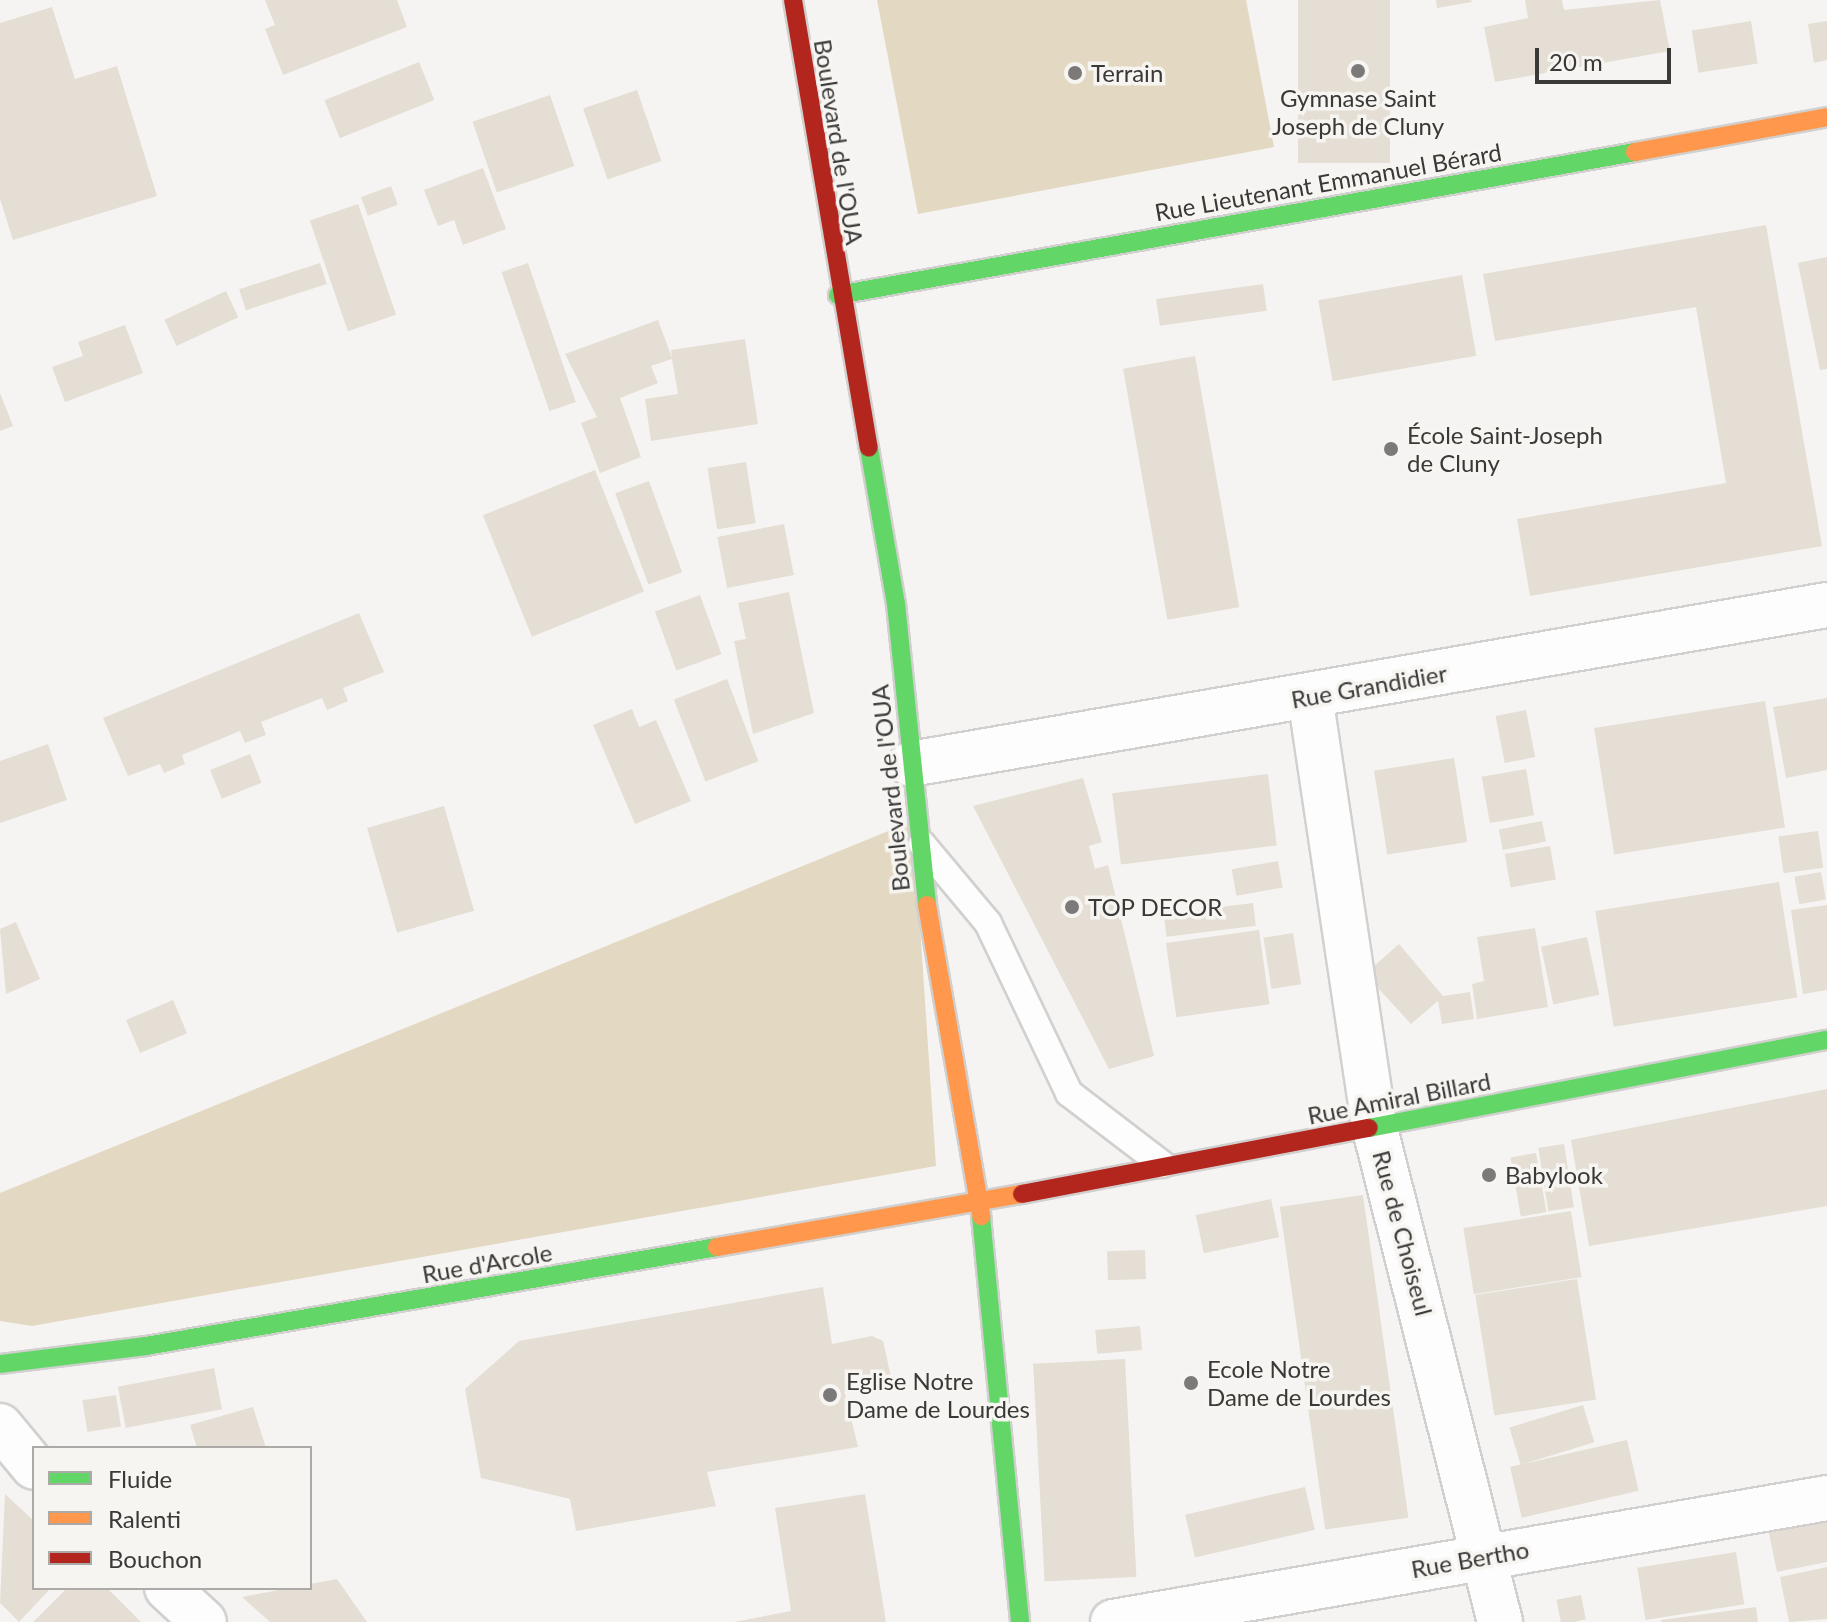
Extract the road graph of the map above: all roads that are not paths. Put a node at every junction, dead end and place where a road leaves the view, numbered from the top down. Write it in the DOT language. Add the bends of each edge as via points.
graph roads {
  1 [pos="793,0"];
  2 [pos="1827,117"];
  3 [pos="838,295"];
  4 [pos="1827,605"];
  5 [pos="1310,696"];
  6 [pos="911,764"];
  7 [pos="915,836"];
  8 [pos="1827,1040"];
  9 [pos="1375,1129"];
  10 [pos="1162,1164"];
  11 [pos="980,1202"];
  12 [pos="0,1364"];
  13 [pos="0,1426"];
  14 [pos="32,1465"];
  15 [pos="1827,1498"];
  16 [pos="1487,1555"];
  17 [pos="169,1590"];
  18 [pos="204,1622"];
  19 [pos="1020,1622"];
  20 [pos="1113,1622"];
  21 [pos="1500,1622"];
  1 -- 3 [label="street, Boulevard de l'OUA"];
  2 -- 3 [label="street, Rue Lieutenant Emmanuel Bérard"];
  3 -- 6 [label="street, Boulevard de l'OUA" via="896,604"];
  4 -- 5 [label="street, Rue Grandidier"];
  5 -- 6 [label="street, Rue Grandidier"];
  5 -- 9 [label="street, Rue de Choiseul"];
  6 -- 7 [label="street, Boulevard de l'OUA"];
  7 -- 10 [label="lane" via="988,923 1069,1093"];
  7 -- 11 [label="street, Boulevard de l'OUA"];
  8 -- 9 [label="street, Rue Amiral Billard"];
  9 -- 10 [label="street, Rue Amiral Billard"];
  9 -- 16 [label="street, Rue de Choiseul"];
  10 -- 11 [label="street, Rue Amiral Billard"];
  11 -- 12 [label="street, Rue d'Arcole" via="162,1343"];
  11 -- 19 [label="street, Boulevard de l'OUA"];
  13 -- 14 [label="street"];
  15 -- 16 [label="street, Rue Bertho"];
  16 -- 20 [label="street, Rue Bertho"];
  16 -- 21 [label="street, Rue de Choiseul"];
  17 -- 18 [label="street"];
}
